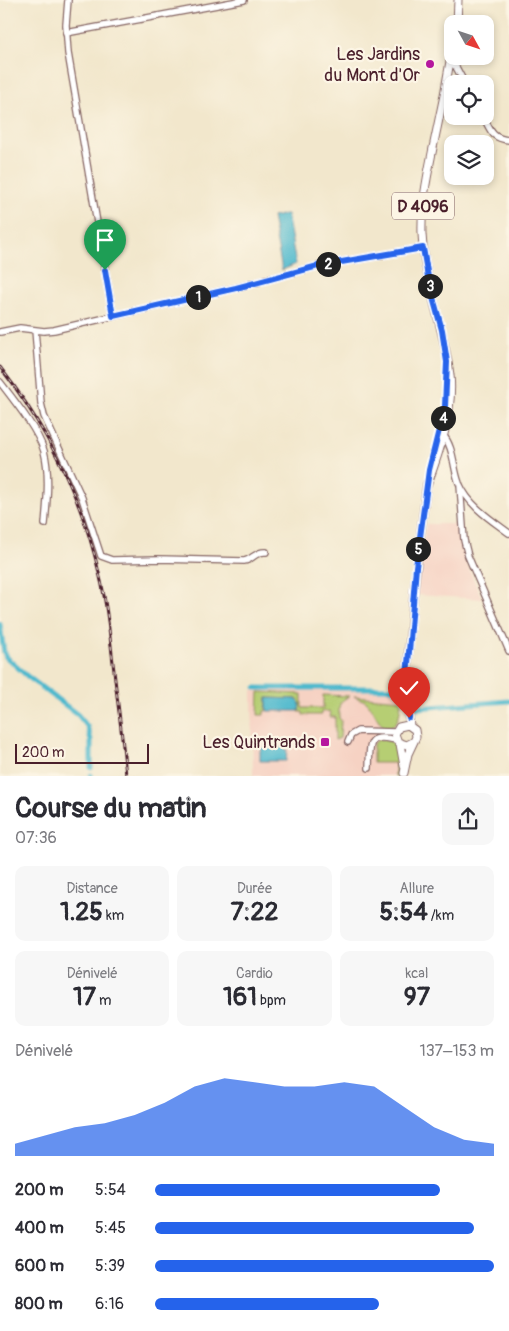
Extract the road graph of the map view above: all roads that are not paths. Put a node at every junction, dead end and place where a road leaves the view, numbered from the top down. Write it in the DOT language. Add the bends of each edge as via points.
graph roads {
  1 [pos="68,0"];
  2 [pos="244,0"];
  3 [pos="458,0"];
  4 [pos="457,15"];
  5 [pos="66,33"];
  6 [pos="449,65"];
  7 [pos="488,125"];
  8 [pos="509,140"];
  9 [pos="423,248"];
  10 [pos="113,316"];
  11 [pos="35,330"];
  12 [pos="0,332"];
  13 [pos="447,362"];
  14 [pos="0,382"];
  15 [pos="445,406"];
  16 [pos="442,435"];
  17 [pos="460,485"];
  18 [pos="427,486"];
  19 [pos="45,524"];
  20 [pos="509,533"];
  21 [pos="266,552"];
  22 [pos="509,651"];
  23 [pos="407,697"];
  24 [pos="401,726"];
  25 [pos="410,726"];
  26 [pos="397,738"];
  27 [pos="348,742"];
  28 [pos="413,742"];
  29 [pos="369,768"];
  30 [pos="405,774"];
  1 -- 5 [label="street"];
  2 -- 5 [label="street"];
  3 -- 4 [label="main road"];
  5 -- 10 [label="street"];
  6 -- 9 [label="main road, D 4096" via="425,193"];
  7 -- 8 [label="street" via="494,136"];
  9 -- 10 [label="street" via="318,266"];
  9 -- 13 [label="main road, D 4096"];
  10 -- 11 [label="street" via="50,331"];
  11 -- 12 [label="street" via="20,328"];
  11 -- 21 [label="street" via="44,416 82,498 101,556 112,560 244,561 257,552"];
  13 -- 15 [label="main road, D 4096"];
  13 -- 16 [label="main road, D 4096" via="449,407"];
  14 -- 19 [label="street" via="44,451 47,478"];
  15 -- 16 [label="street"];
  15 -- 18 [label="main road, D 4096"];
  16 -- 17 [label="street" via="448,444"];
  16 -- 18 [label="main road, D 4096"];
  17 -- 20 [label="street" via="476,507"];
  17 -- 22 [label="street" via="468,556"];
  18 -- 23 [label="main road, D 4096" via="416,567"];
  23 -- 24 [label="main road, D 4096"];
  23 -- 25 [label="main road, D 4096"];
  24 -- 25 [label="main road"];
  24 -- 26 [label="main road"];
  25 -- 28 [label="main road" via="416,733"];
  26 -- 27 [label="street" via="358,731"];
  26 -- 28 [label="main road" via="406,745"];
  26 -- 29 [label="street" via="374,739 370,745"];
  26 -- 30 [label="main road"];
  28 -- 30 [label="main road"];
}
